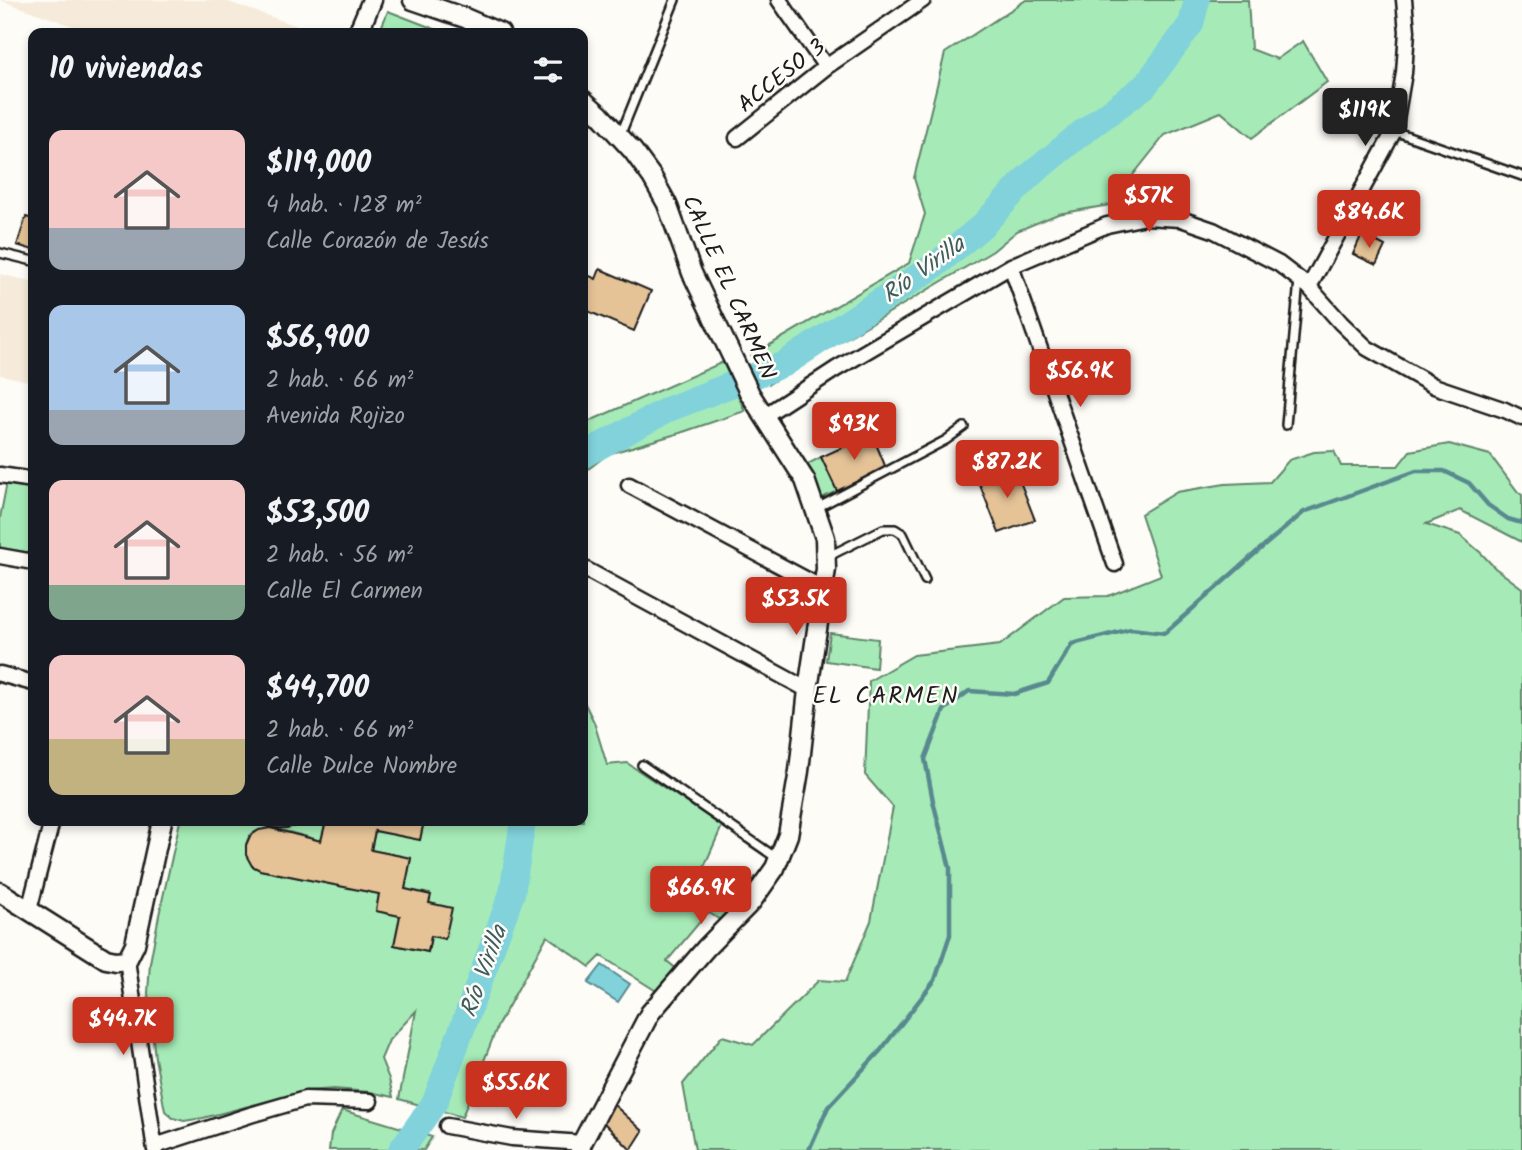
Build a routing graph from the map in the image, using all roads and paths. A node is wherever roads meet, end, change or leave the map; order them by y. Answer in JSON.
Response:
{"nodes":[{"id":1,"x":372,"y":0,"type":"edge"},
{"id":2,"x":412,"y":0,"type":"edge"},
{"id":3,"x":675,"y":0,"type":"edge"},
{"id":4,"x":779,"y":0,"type":"edge"},
{"id":5,"x":923,"y":0,"type":"edge"},
{"id":6,"x":1404,"y":0,"type":"edge"},
{"id":7,"x":360,"y":28,"type":"edge"},
{"id":8,"x":488,"y":28,"type":"edge"},
{"id":9,"x":826,"y":67,"type":"junction"},
{"id":10,"x":588,"y":105,"type":"edge"},
{"id":11,"x":1394,"y":131,"type":"junction"},
{"id":12,"x":620,"y":137,"type":"junction"},
{"id":13,"x":737,"y":138,"type":"dead end"},
{"id":14,"x":1522,"y":176,"type":"edge"},
{"id":15,"x":0,"y":253,"type":"edge"},
{"id":16,"x":28,"y":260,"type":"edge"},
{"id":17,"x":1011,"y":265,"type":"junction"},
{"id":18,"x":1304,"y":283,"type":"junction"},
{"id":19,"x":764,"y":415,"type":"junction"},
{"id":20,"x":1522,"y":418,"type":"edge"},
{"id":21,"x":1286,"y":425,"type":"dead end"},
{"id":22,"x":964,"y":427,"type":"dead end"},
{"id":23,"x":0,"y":475,"type":"edge"},
{"id":24,"x":28,"y":479,"type":"edge"},
{"id":25,"x":629,"y":485,"type":"dead end"},
{"id":26,"x":816,"y":509,"type":"junction"},
{"id":27,"x":0,"y":556,"type":"edge"},
{"id":28,"x":826,"y":558,"type":"junction"},
{"id":29,"x":28,"y":561,"type":"edge"},
{"id":30,"x":1115,"y":564,"type":"dead end"},
{"id":31,"x":588,"y":571,"type":"edge"},
{"id":32,"x":925,"y":580,"type":"dead end"},
{"id":33,"x":824,"y":589,"type":"junction"},
{"id":34,"x":0,"y":674,"type":"edge"},
{"id":35,"x":28,"y":682,"type":"edge"},
{"id":36,"x":808,"y":690,"type":"junction"},
{"id":37,"x":642,"y":765,"type":"dead end"},
{"id":38,"x":51,"y":826,"type":"edge"},
{"id":39,"x":161,"y":826,"type":"edge"},
{"id":40,"x":778,"y":859,"type":"junction"},
{"id":41,"x":0,"y":892,"type":"edge"},
{"id":42,"x":29,"y":910,"type":"junction"},
{"id":43,"x":127,"y":960,"type":"junction"},
{"id":44,"x":370,"y":1101,"type":"dead end"},
{"id":45,"x":447,"y":1126,"type":"dead end"},
{"id":46,"x":581,"y":1147,"type":"edge"},
{"id":47,"x":155,"y":1148,"type":"edge"}],
"edges":[{"from":1,"to":7,"type":"street"},
{"from":2,"to":8,"type":"street"},
{"from":3,"to":12,"type":"lane"},
{"from":4,"to":9,"type":"street"},
{"from":5,"to":9,"type":"street","name":"ACCESO 3"},
{"from":6,"to":11,"type":"street"},
{"from":9,"to":13,"type":"street","name":"ACCESO 3"},
{"from":10,"to":12,"type":"street","name":"CALLE EL CARMEN"},
{"from":11,"to":14,"type":"lane"},
{"from":11,"to":18,"type":"street"},
{"from":12,"to":19,"type":"street","name":"CALLE EL CARMEN"},
{"from":15,"to":16,"type":"lane"},
{"from":17,"to":18,"type":"street"},
{"from":17,"to":19,"type":"street"},
{"from":17,"to":30,"type":"street"},
{"from":18,"to":20,"type":"street"},
{"from":18,"to":21,"type":"lane"},
{"from":19,"to":26,"type":"street","name":"CALLE EL CARMEN"},
{"from":22,"to":26,"type":"lane"},
{"from":23,"to":24,"type":"street"},
{"from":25,"to":33,"type":"street"},
{"from":26,"to":28,"type":"street","name":"CALLE EL CARMEN"},
{"from":27,"to":29,"type":"street"},
{"from":28,"to":32,"type":"lane"},
{"from":28,"to":33,"type":"street","name":"CALLE EL CARMEN"},
{"from":31,"to":36,"type":"street"},
{"from":33,"to":36,"type":"street","name":"CALLE EL CARMEN"},
{"from":34,"to":35,"type":"street"},
{"from":36,"to":40,"type":"street","name":"CALLE EL CARMEN"},
{"from":37,"to":40,"type":"lane"},
{"from":38,"to":42,"type":"street"},
{"from":39,"to":43,"type":"street"},
{"from":40,"to":46,"type":"street","name":"CALLE EL CARMEN"},
{"from":41,"to":42,"type":"street"},
{"from":42,"to":43,"type":"street"},
{"from":43,"to":47,"type":"street"},
{"from":44,"to":47,"type":"street"},
{"from":45,"to":46,"type":"street"}]}
